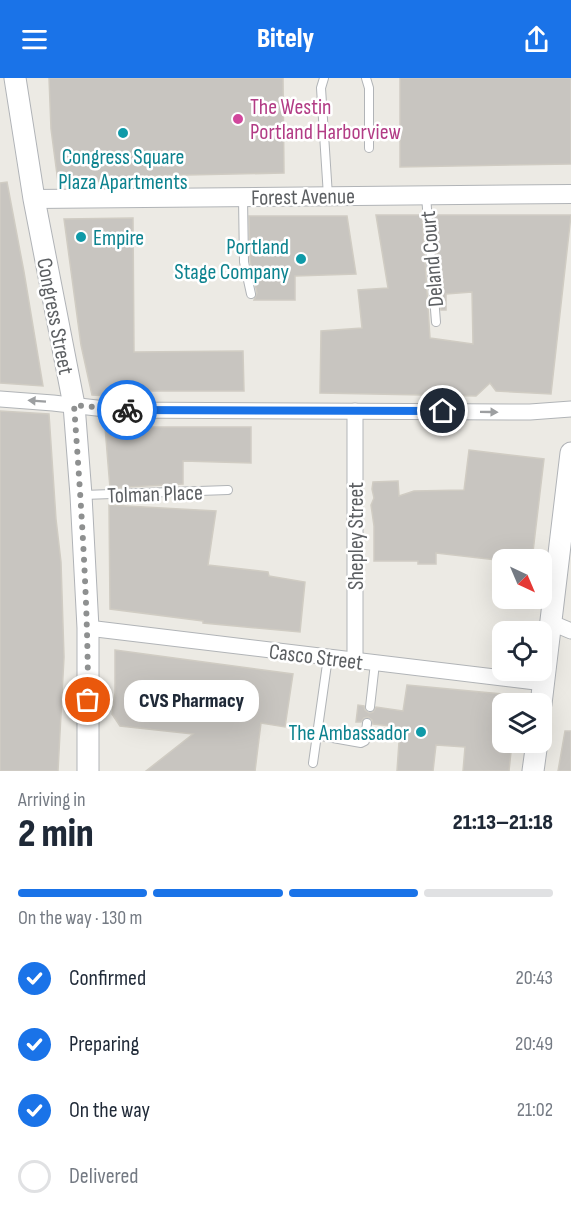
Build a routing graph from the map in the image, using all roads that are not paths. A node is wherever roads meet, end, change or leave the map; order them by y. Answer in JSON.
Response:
{"nodes":[{"id":1,"x":15,"y":78,"type":"edge"},
{"id":2,"x":324,"y":78,"type":"edge"},
{"id":3,"x":366,"y":78,"type":"edge"},
{"id":4,"x":369,"y":148,"type":"dead end"},
{"id":5,"x":571,"y":194,"type":"edge"},
{"id":6,"x":425,"y":195,"type":"junction"},
{"id":7,"x":328,"y":196,"type":"junction"},
{"id":8,"x":243,"y":197,"type":"junction"},
{"id":9,"x":34,"y":199,"type":"junction"},
{"id":10,"x":251,"y":294,"type":"dead end"},
{"id":11,"x":436,"y":322,"type":"dead end"},
{"id":12,"x":0,"y":399,"type":"edge"},
{"id":13,"x":74,"y":405,"type":"junction"},
{"id":14,"x":571,"y":410,"type":"edge"},
{"id":15,"x":355,"y":411,"type":"junction"},
{"id":16,"x":571,"y":460,"type":"edge"},
{"id":17,"x":228,"y":490,"type":"dead end"},
{"id":18,"x":81,"y":495,"type":"junction"},
{"id":19,"x":561,"y":627,"type":"edge"},
{"id":20,"x":88,"y":628,"type":"junction"},
{"id":21,"x":328,"y":657,"type":"junction"},
{"id":22,"x":355,"y":660,"type":"junction"},
{"id":23,"x":375,"y":663,"type":"junction"},
{"id":24,"x":542,"y":693,"type":"edge"},
{"id":25,"x":370,"y":707,"type":"dead end"},
{"id":26,"x":367,"y":723,"type":"dead end"},
{"id":27,"x":316,"y":735,"type":"junction"},
{"id":28,"x":535,"y":753,"type":"edge"},
{"id":29,"x":313,"y":763,"type":"dead end"},
{"id":30,"x":88,"y":771,"type":"edge"},
{"id":31,"x":533,"y":771,"type":"edge"}],
"edges":[{"from":1,"to":9,"type":"main road","name":"Congress Street"},
{"from":2,"to":7,"type":"lane"},
{"from":3,"to":4,"type":"lane"},
{"from":5,"to":6,"type":"street","name":"Forest Avenue"},
{"from":6,"to":7,"type":"street","name":"Forest Avenue"},
{"from":6,"to":11,"type":"lane","name":"Deland Court"},
{"from":7,"to":8,"type":"street","name":"Forest Avenue"},
{"from":8,"to":9,"type":"street","name":"Forest Avenue"},
{"from":8,"to":10,"type":"lane"},
{"from":9,"to":13,"type":"main road","name":"Congress Street"},
{"from":13,"to":12,"type":"street","one_way":true},
{"from":13,"to":15,"type":"street"},
{"from":13,"to":18,"type":"main road","name":"Congress Street"},
{"from":15,"to":14,"type":"street","one_way":true},
{"from":15,"to":22,"type":"street","name":"Shepley Street"},
{"from":16,"to":19,"type":"main road"},
{"from":17,"to":18,"type":"lane","name":"Tolman Place"},
{"from":18,"to":20,"type":"main road","name":"Congress Street"},
{"from":19,"to":24,"type":"main road"},
{"from":20,"to":21,"type":"street","name":"Casco Street"},
{"from":20,"to":30,"type":"main road","name":"Congress Street"},
{"from":21,"to":22,"type":"street","name":"Casco Street"},
{"from":21,"to":27,"type":"lane"},
{"from":22,"to":23,"type":"street","name":"Casco Street"},
{"from":23,"to":24,"type":"street","name":"Casco Street"},
{"from":23,"to":25,"type":"lane"},
{"from":26,"to":27,"type":"lane"},
{"from":27,"to":29,"type":"lane"},
{"from":28,"to":31,"type":"main road"}]}
